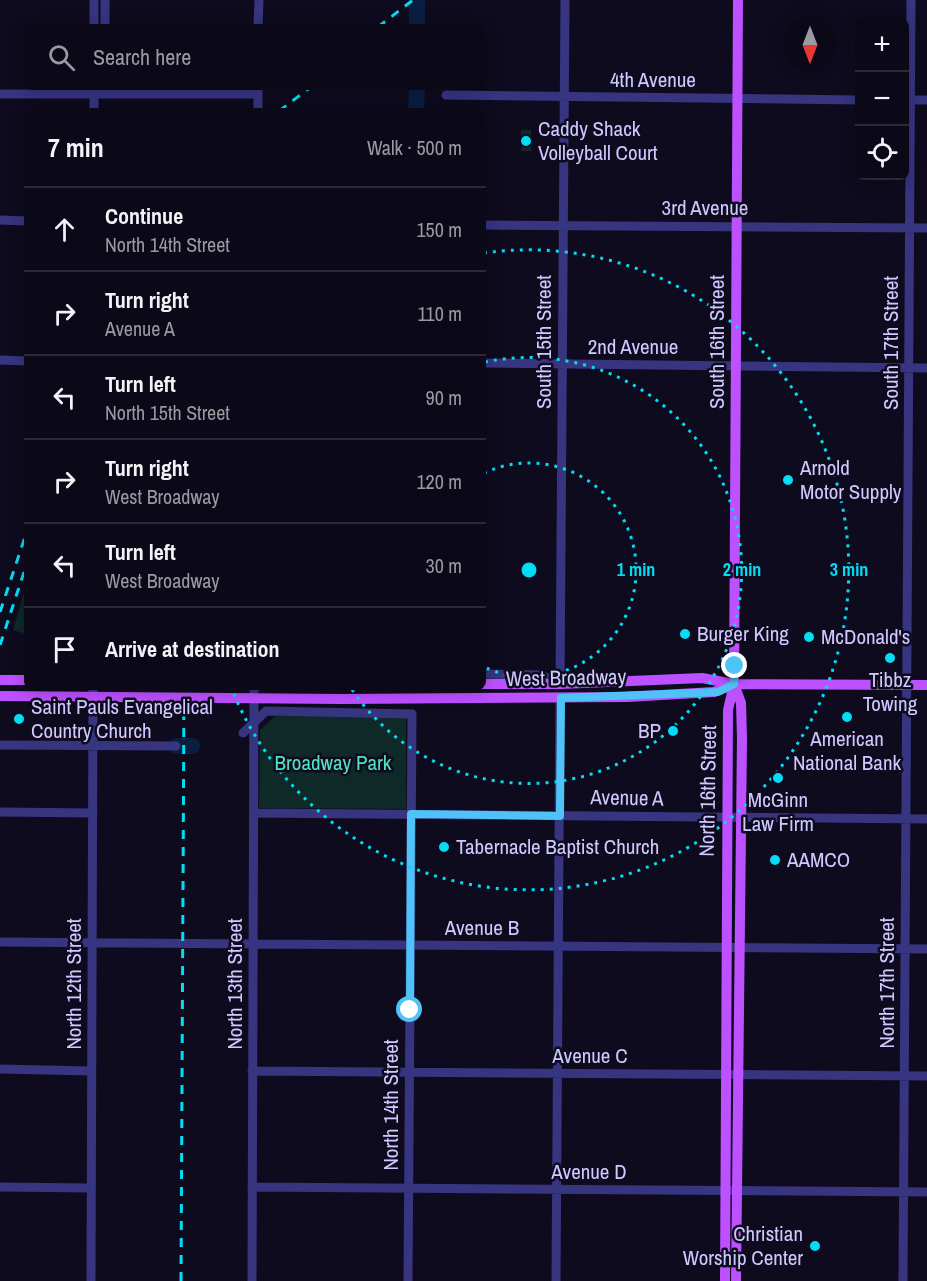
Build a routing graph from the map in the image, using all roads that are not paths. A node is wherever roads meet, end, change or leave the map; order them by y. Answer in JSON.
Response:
{"nodes":[{"id":1,"x":94,"y":0,"type":"edge"},
{"id":2,"x":105,"y":0,"type":"edge"},
{"id":3,"x":259,"y":0,"type":"edge"},
{"id":4,"x":565,"y":0,"type":"edge"},
{"id":5,"x":738,"y":0,"type":"edge"},
{"id":6,"x":911,"y":0,"type":"edge"},
{"id":7,"x":94,"y":24,"type":"edge"},
{"id":8,"x":105,"y":24,"type":"edge"},
{"id":9,"x":258,"y":24,"type":"edge"},
{"id":10,"x":909,"y":72,"type":"edge"},
{"id":11,"x":94,"y":91,"type":"edge"},
{"id":12,"x":105,"y":91,"type":"edge"},
{"id":13,"x":258,"y":91,"type":"edge"},
{"id":14,"x":0,"y":94,"type":"edge"},
{"id":15,"x":446,"y":95,"type":"dead end"},
{"id":16,"x":564,"y":98,"type":"junction"},
{"id":17,"x":738,"y":99,"type":"junction"},
{"id":18,"x":855,"y":100,"type":"edge"},
{"id":19,"x":909,"y":100,"type":"edge"},
{"id":20,"x":927,"y":100,"type":"edge"},
{"id":21,"x":94,"y":108,"type":"edge"},
{"id":22,"x":258,"y":108,"type":"edge"},
{"id":23,"x":908,"y":126,"type":"edge"},
{"id":24,"x":0,"y":220,"type":"edge"},
{"id":25,"x":24,"y":221,"type":"edge"},
{"id":26,"x":486,"y":225,"type":"edge"},
{"id":27,"x":563,"y":226,"type":"junction"},
{"id":28,"x":736,"y":226,"type":"junction"},
{"id":29,"x":910,"y":228,"type":"junction"},
{"id":30,"x":927,"y":228,"type":"edge"},
{"id":31,"x":0,"y":360,"type":"edge"},
{"id":32,"x":24,"y":360,"type":"edge"},
{"id":33,"x":486,"y":363,"type":"edge"},
{"id":34,"x":562,"y":364,"type":"junction"},
{"id":35,"x":735,"y":366,"type":"junction"},
{"id":36,"x":909,"y":367,"type":"junction"},
{"id":37,"x":927,"y":368,"type":"edge"},
{"id":38,"x":486,"y":674,"type":"edge"},
{"id":39,"x":0,"y":680,"type":"edge"},
{"id":40,"x":24,"y":680,"type":"edge"},
{"id":41,"x":486,"y":684,"type":"edge"},
{"id":42,"x":560,"y":684,"type":"junction"},
{"id":43,"x":734,"y":684,"type":"junction"},
{"id":44,"x":908,"y":685,"type":"junction"},
{"id":45,"x":927,"y":685,"type":"edge"},
{"id":46,"x":93,"y":690,"type":"edge"},
{"id":47,"x":254,"y":690,"type":"edge"},
{"id":48,"x":0,"y":696,"type":"edge"},
{"id":49,"x":561,"y":698,"type":"junction"},
{"id":50,"x":254,"y":724,"type":"junction"},
{"id":51,"x":243,"y":733,"type":"dead end"},
{"id":52,"x":0,"y":745,"type":"edge"},
{"id":53,"x":93,"y":746,"type":"junction"},
{"id":54,"x":176,"y":746,"type":"dead end"},
{"id":55,"x":0,"y":812,"type":"edge"},
{"id":56,"x":93,"y":813,"type":"junction"},
{"id":57,"x":254,"y":813,"type":"junction"},
{"id":58,"x":411,"y":814,"type":"junction"},
{"id":59,"x":560,"y":816,"type":"junction"},
{"id":60,"x":728,"y":817,"type":"junction"},
{"id":61,"x":740,"y":818,"type":"junction"},
{"id":62,"x":908,"y":819,"type":"junction"},
{"id":63,"x":927,"y":819,"type":"edge"},
{"id":64,"x":0,"y":942,"type":"edge"},
{"id":65,"x":92,"y":943,"type":"junction"},
{"id":66,"x":253,"y":944,"type":"junction"},
{"id":67,"x":410,"y":945,"type":"junction"},
{"id":68,"x":559,"y":946,"type":"junction"},
{"id":69,"x":725,"y":948,"type":"junction"},
{"id":70,"x":741,"y":948,"type":"junction"},
{"id":71,"x":905,"y":949,"type":"junction"},
{"id":72,"x":927,"y":950,"type":"edge"},
{"id":73,"x":0,"y":1069,"type":"edge"},
{"id":74,"x":91,"y":1071,"type":"junction"},
{"id":75,"x":252,"y":1071,"type":"junction"},
{"id":76,"x":410,"y":1072,"type":"junction"},
{"id":77,"x":558,"y":1073,"type":"junction"},
{"id":78,"x":726,"y":1075,"type":"junction"},
{"id":79,"x":738,"y":1075,"type":"junction"},
{"id":80,"x":904,"y":1076,"type":"junction"},
{"id":81,"x":927,"y":1076,"type":"edge"},
{"id":82,"x":0,"y":1187,"type":"edge"},
{"id":83,"x":252,"y":1187,"type":"junction"},
{"id":84,"x":91,"y":1188,"type":"junction"},
{"id":85,"x":409,"y":1188,"type":"junction"},
{"id":86,"x":557,"y":1189,"type":"junction"},
{"id":87,"x":731,"y":1191,"type":"junction"},
{"id":88,"x":904,"y":1192,"type":"junction"},
{"id":89,"x":927,"y":1192,"type":"edge"},
{"id":90,"x":91,"y":1281,"type":"edge"},
{"id":91,"x":252,"y":1281,"type":"edge"},
{"id":92,"x":408,"y":1281,"type":"edge"},
{"id":93,"x":556,"y":1281,"type":"edge"},
{"id":94,"x":725,"y":1281,"type":"edge"},
{"id":95,"x":736,"y":1281,"type":"edge"},
{"id":96,"x":903,"y":1281,"type":"edge"}],
"edges":[{"from":1,"to":7,"type":"street"},
{"from":2,"to":8,"type":"street"},
{"from":3,"to":9,"type":"street"},
{"from":4,"to":16,"type":"street","name":"South 15th Street"},
{"from":5,"to":17,"type":"main road","name":"South 16th Street"},
{"from":6,"to":10,"type":"street","name":"South 17th Street"},
{"from":11,"to":12,"type":"street"},
{"from":11,"to":14,"type":"street"},
{"from":11,"to":21,"type":"street"},
{"from":12,"to":13,"type":"street"},
{"from":13,"to":22,"type":"street"},
{"from":15,"to":16,"type":"street","name":"4th Avenue"},
{"from":16,"to":17,"type":"street","name":"4th Avenue"},
{"from":16,"to":27,"type":"street","name":"South 15th Street"},
{"from":17,"to":18,"type":"street","name":"4th Avenue"},
{"from":17,"to":28,"type":"main road","name":"South 16th Street"},
{"from":19,"to":20,"type":"street"},
{"from":23,"to":29,"type":"street","name":"South 17th Street"},
{"from":24,"to":25,"type":"street"},
{"from":26,"to":27,"type":"street","name":"3rd Avenue"},
{"from":27,"to":28,"type":"street","name":"3rd Avenue"},
{"from":27,"to":34,"type":"street","name":"South 15th Street"},
{"from":28,"to":29,"type":"street","name":"3rd Avenue"},
{"from":28,"to":35,"type":"main road","name":"South 16th Street"},
{"from":29,"to":30,"type":"street","name":"3rd Avenue"},
{"from":29,"to":36,"type":"street","name":"South 17th Street"},
{"from":31,"to":32,"type":"street"},
{"from":33,"to":34,"type":"street","name":"2nd Avenue"},
{"from":34,"to":35,"type":"street","name":"2nd Avenue"},
{"from":34,"to":42,"type":"street","name":"South 15th Street"},
{"from":35,"to":36,"type":"street","name":"2nd Avenue"},
{"from":35,"to":43,"type":"main road","name":"South 16th Street"},
{"from":36,"to":37,"type":"street","name":"2nd Avenue"},
{"from":36,"to":44,"type":"street","name":"South 17th Street"},
{"from":38,"to":42,"type":"street"},
{"from":39,"to":40,"type":"main road"},
{"from":41,"to":42,"type":"main road","name":"West Broadway"},
{"from":42,"to":43,"type":"main road","name":"West Broadway"},
{"from":43,"to":44,"type":"main road","name":"West Broadway"},
{"from":43,"to":49,"type":"main road","name":"West Broadway"},
{"from":43,"to":60,"type":"main road","name":"North 16th Street"},
{"from":43,"to":61,"type":"main road","name":"North 16th Street"},
{"from":44,"to":45,"type":"main road","name":"West Broadway"},
{"from":44,"to":62,"type":"street","name":"North 17th Street"},
{"from":46,"to":53,"type":"street","name":"North 12th Street"},
{"from":47,"to":50,"type":"street","name":"North 13th Street"},
{"from":48,"to":49,"type":"main road","name":"West Broadway","bridge":true},
{"from":49,"to":59,"type":"street"},
{"from":50,"to":51,"type":"street"},
{"from":50,"to":57,"type":"street","name":"North 13th Street"},
{"from":50,"to":58,"type":"street","name":"North 14th Street"},
{"from":52,"to":53,"type":"street"},
{"from":53,"to":54,"type":"street"},
{"from":53,"to":56,"type":"street","name":"North 12th Street"},
{"from":55,"to":56,"type":"street"},
{"from":56,"to":65,"type":"street","name":"North 12th Street"},
{"from":57,"to":58,"type":"street","name":"Avenue A"},
{"from":57,"to":66,"type":"street","name":"North 13th Street"},
{"from":58,"to":59,"type":"street","name":"Avenue A"},
{"from":58,"to":67,"type":"street","name":"North 14th Street"},
{"from":59,"to":60,"type":"street","name":"Avenue A"},
{"from":59,"to":68,"type":"street"},
{"from":60,"to":61,"type":"street","name":"Avenue A"},
{"from":60,"to":69,"type":"main road","name":"North 16th Street"},
{"from":61,"to":62,"type":"street","name":"Avenue A"},
{"from":61,"to":70,"type":"main road","name":"North 16th Street"},
{"from":62,"to":63,"type":"street","name":"Avenue A"},
{"from":62,"to":71,"type":"street","name":"North 17th Street"},
{"from":64,"to":65,"type":"street","name":"Avenue B"},
{"from":65,"to":66,"type":"street","name":"Avenue B"},
{"from":65,"to":74,"type":"street","name":"North 12th Street"},
{"from":66,"to":67,"type":"street","name":"Avenue B"},
{"from":66,"to":75,"type":"street","name":"North 13th Street"},
{"from":67,"to":68,"type":"street","name":"Avenue B"},
{"from":67,"to":76,"type":"street","name":"North 14th Street"},
{"from":68,"to":69,"type":"street","name":"Avenue B"},
{"from":68,"to":77,"type":"street"},
{"from":69,"to":70,"type":"street","name":"Avenue B"},
{"from":69,"to":78,"type":"main road","name":"North 16th Street"},
{"from":70,"to":71,"type":"street","name":"Avenue B"},
{"from":70,"to":79,"type":"main road","name":"North 16th Street"},
{"from":71,"to":72,"type":"street","name":"Avenue B"},
{"from":71,"to":80,"type":"street","name":"North 17th Street"},
{"from":73,"to":74,"type":"street"},
{"from":74,"to":84,"type":"street","name":"North 12th Street"},
{"from":75,"to":76,"type":"street","name":"Avenue C"},
{"from":75,"to":83,"type":"street","name":"North 13th Street"},
{"from":76,"to":77,"type":"street","name":"Avenue C"},
{"from":76,"to":85,"type":"street","name":"North 14th Street"},
{"from":77,"to":78,"type":"street","name":"Avenue C"},
{"from":77,"to":86,"type":"street"},
{"from":78,"to":79,"type":"street","name":"Avenue C"},
{"from":78,"to":87,"type":"main road","name":"North 16th Street"},
{"from":79,"to":80,"type":"street","name":"Avenue C"},
{"from":79,"to":87,"type":"main road","name":"North 16th Street"},
{"from":80,"to":81,"type":"street","name":"Avenue C"},
{"from":80,"to":88,"type":"street","name":"North 17th Street"},
{"from":82,"to":84,"type":"street"},
{"from":83,"to":85,"type":"street","name":"Avenue D"},
{"from":83,"to":91,"type":"street","name":"North 13th Street"},
{"from":84,"to":90,"type":"street","name":"North 12th Street"},
{"from":85,"to":86,"type":"street","name":"Avenue D"},
{"from":85,"to":92,"type":"street","name":"North 14th Street"},
{"from":86,"to":87,"type":"street","name":"Avenue D"},
{"from":86,"to":93,"type":"street"},
{"from":87,"to":88,"type":"street","name":"Avenue D"},
{"from":87,"to":94,"type":"main road","name":"North 16th Street"},
{"from":87,"to":95,"type":"main road","name":"North 16th Street"},
{"from":88,"to":89,"type":"street","name":"Avenue D"},
{"from":88,"to":96,"type":"street","name":"North 17th Street"}]}
